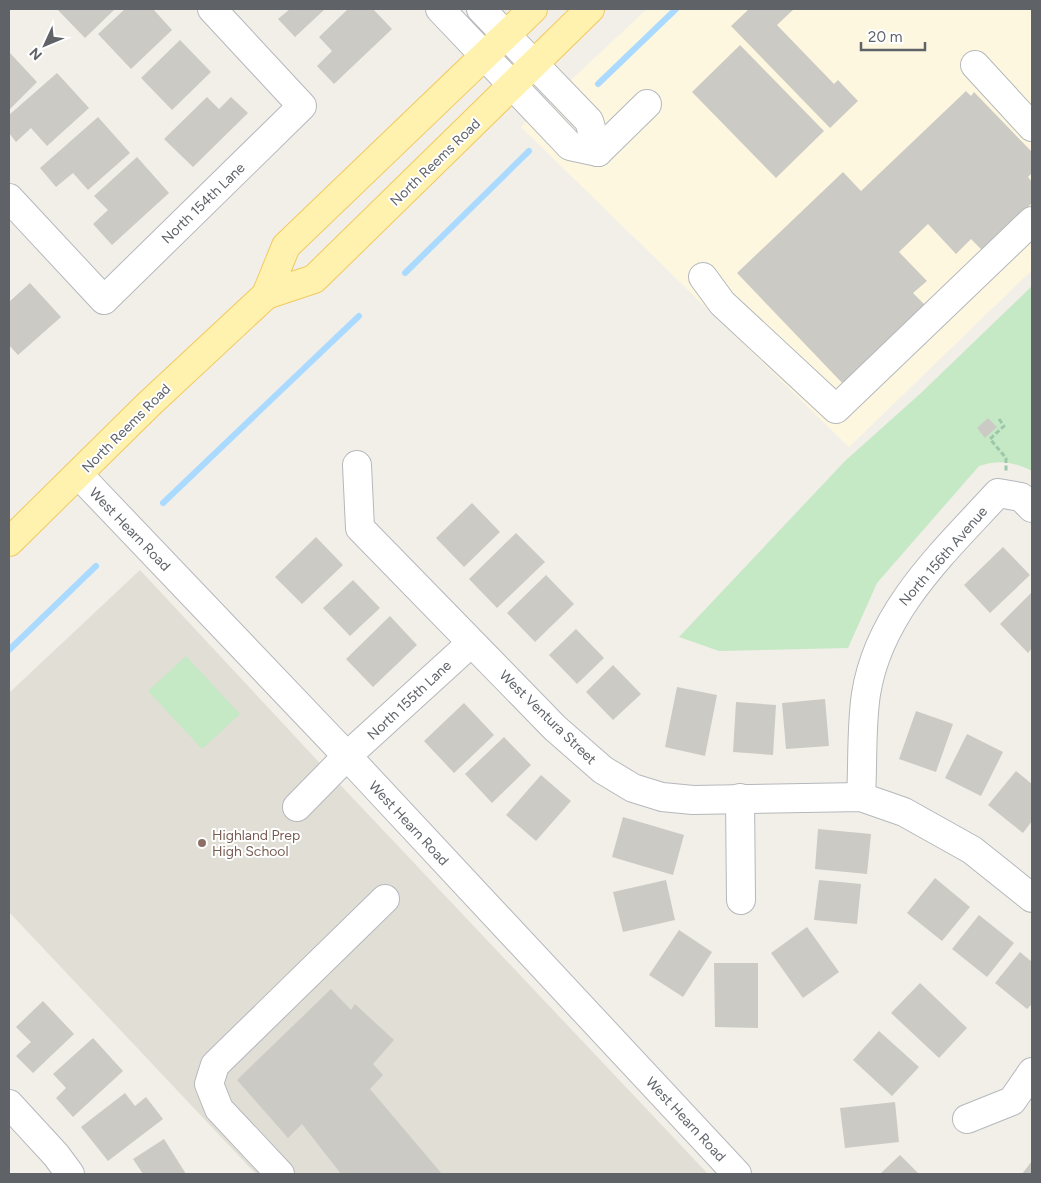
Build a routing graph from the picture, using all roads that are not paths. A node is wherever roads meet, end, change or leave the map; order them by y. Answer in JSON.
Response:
{"nodes":[{"id":1,"x":212,"y":9,"type":"edge"},
{"id":2,"x":440,"y":9,"type":"edge"},
{"id":3,"x":481,"y":9,"type":"edge"},
{"id":4,"x":533,"y":9,"type":"edge"},
{"id":5,"x":590,"y":9,"type":"edge"},
{"id":6,"x":506,"y":35,"type":"junction"},
{"id":7,"x":484,"y":56,"type":"junction"},
{"id":8,"x":534,"y":65,"type":"junction"},
{"id":9,"x":975,"y":65,"type":"dead end"},
{"id":10,"x":513,"y":86,"type":"junction"},
{"id":11,"x":647,"y":104,"type":"dead end"},
{"id":12,"x":1032,"y":127,"type":"edge"},
{"id":13,"x":598,"y":152,"type":"junction"},
{"id":14,"x":9,"y":198,"type":"edge"},
{"id":15,"x":1032,"y":221,"type":"edge"},
{"id":16,"x":703,"y":277,"type":"dead end"},
{"id":17,"x":266,"y":295,"type":"junction"},
{"id":18,"x":357,"y":465,"type":"dead end"},
{"id":19,"x":78,"y":475,"type":"junction"},
{"id":20,"x":1032,"y":508,"type":"edge"},
{"id":21,"x":9,"y":542,"type":"edge"},
{"id":22,"x":471,"y":642,"type":"junction"},
{"id":23,"x":347,"y":756,"type":"junction"},
{"id":24,"x":861,"y":797,"type":"junction"},
{"id":25,"x":740,"y":798,"type":"junction"},
{"id":26,"x":297,"y":807,"type":"dead end"},
{"id":27,"x":1032,"y":898,"type":"edge"},
{"id":28,"x":386,"y":899,"type":"dead end"},
{"id":29,"x":742,"y":900,"type":"dead end"},
{"id":30,"x":1032,"y":1072,"type":"edge"},
{"id":31,"x":9,"y":1104,"type":"edge"},
{"id":32,"x":966,"y":1119,"type":"dead end"},
{"id":33,"x":731,"y":1172,"type":"edge"},
{"id":34,"x":70,"y":1174,"type":"edge"},
{"id":35,"x":280,"y":1174,"type":"edge"}],
"edges":[{"from":1,"to":14,"type":"street","name":"North 154th Lane"},
{"from":2,"to":7,"type":"street"},
{"from":3,"to":6,"type":"street"},
{"from":4,"to":6,"type":"main road","name":"North Reems Road"},
{"from":5,"to":8,"type":"main road","name":"North Reems Road"},
{"from":6,"to":7,"type":"main road","name":"North Reems Road"},
{"from":6,"to":8,"type":"street"},
{"from":7,"to":10,"type":"street"},
{"from":7,"to":17,"type":"main road","name":"North Reems Road"},
{"from":8,"to":10,"type":"main road","name":"North Reems Road"},
{"from":8,"to":13,"type":"street"},
{"from":9,"to":12,"type":"street"},
{"from":10,"to":13,"type":"street"},
{"from":10,"to":17,"type":"main road","name":"North Reems Road"},
{"from":11,"to":13,"type":"street"},
{"from":15,"to":16,"type":"street"},
{"from":17,"to":19,"type":"main road","name":"North Reems Road"},
{"from":18,"to":22,"type":"street","name":"West Ventura Street"},
{"from":19,"to":21,"type":"main road","name":"North Reems Road"},
{"from":19,"to":23,"type":"street","name":"West Hearn Road"},
{"from":20,"to":24,"type":"street","name":"North 156th Avenue"},
{"from":22,"to":23,"type":"street","name":"North 155th Lane"},
{"from":22,"to":25,"type":"street","name":"West Ventura Street"},
{"from":23,"to":26,"type":"street","name":"North 155th Lane"},
{"from":23,"to":33,"type":"street","name":"West Hearn Road"},
{"from":24,"to":25,"type":"street","name":"West Ventura Street"},
{"from":24,"to":27,"type":"street","name":"West Ventura Street"},
{"from":25,"to":29,"type":"street"},
{"from":28,"to":35,"type":"street"},
{"from":30,"to":32,"type":"street"},
{"from":31,"to":34,"type":"street"}]}
